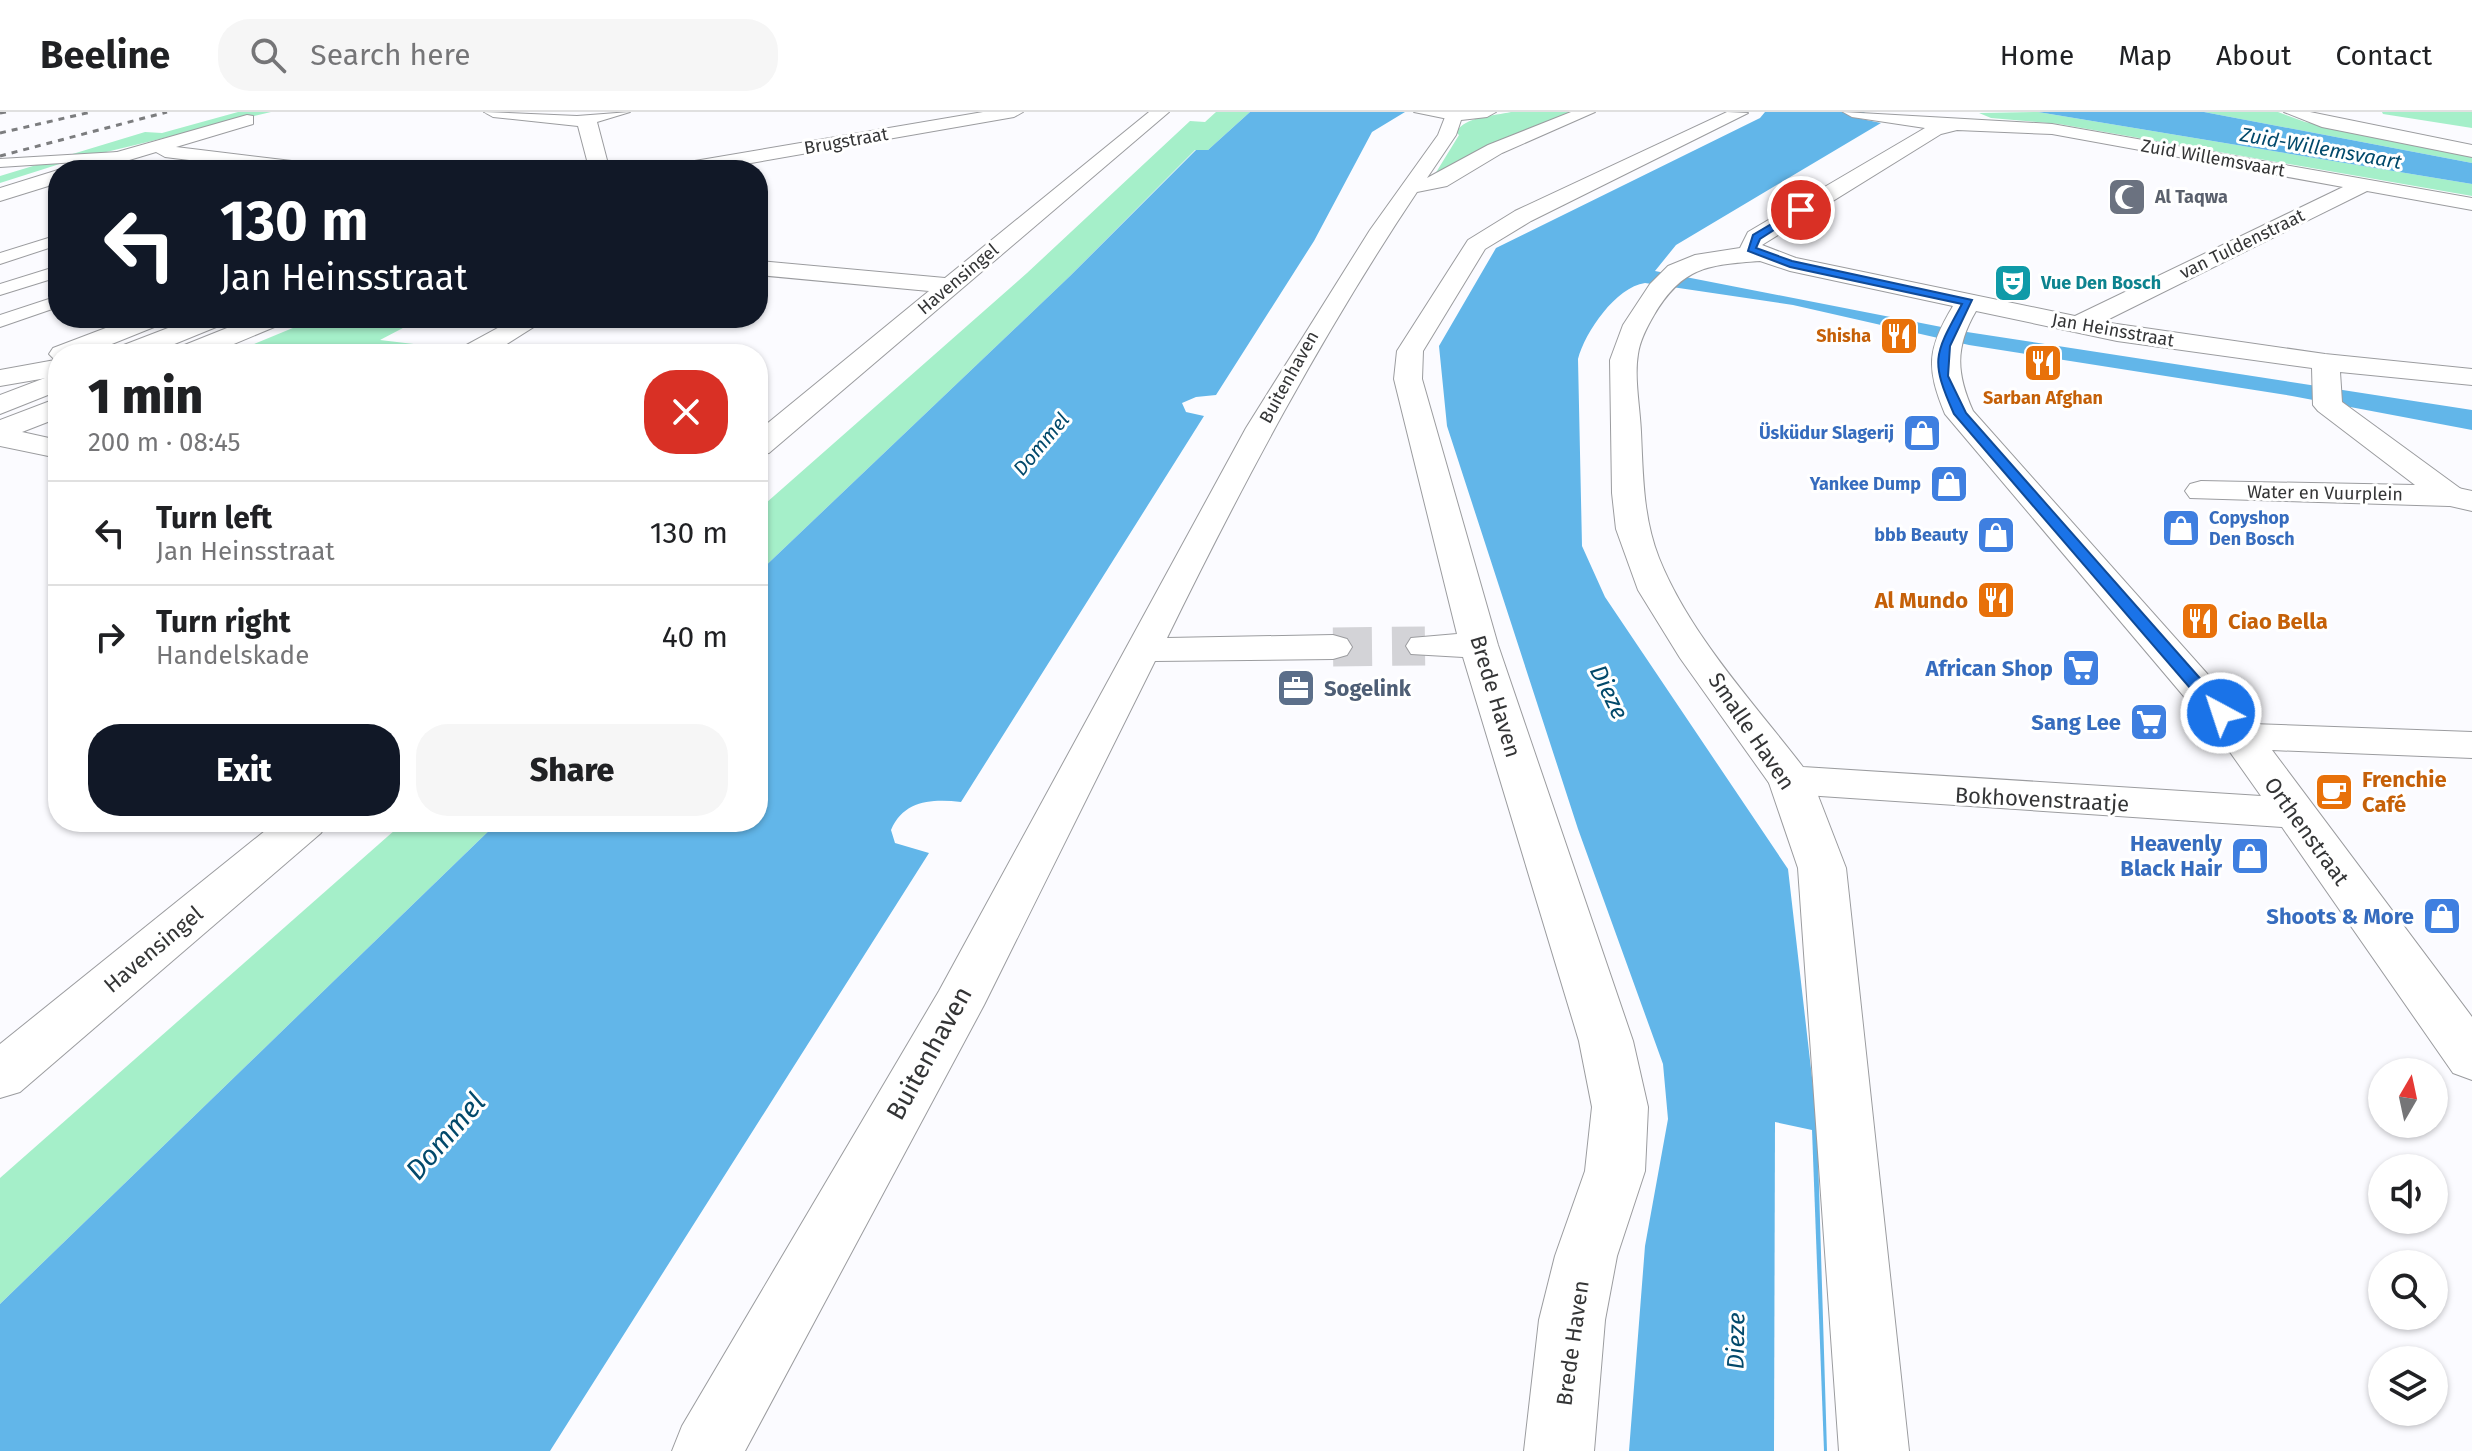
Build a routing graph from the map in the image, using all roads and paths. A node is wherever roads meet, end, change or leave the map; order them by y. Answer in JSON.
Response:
{"nodes":[{"id":1,"x":493,"y":112,"type":"edge"},
{"id":2,"x":621,"y":112,"type":"edge"},
{"id":3,"x":1014,"y":112,"type":"edge"},
{"id":4,"x":1160,"y":112,"type":"edge"},
{"id":5,"x":1420,"y":112,"type":"edge"},
{"id":6,"x":1487,"y":112,"type":"edge"},
{"id":7,"x":1586,"y":112,"type":"edge"},
{"id":8,"x":2293,"y":112,"type":"edge"},
{"id":9,"x":1741,"y":113,"type":"edge"},
{"id":10,"x":1859,"y":113,"type":"edge"},
{"id":11,"x":1453,"y":116,"type":"junction"},
{"id":12,"x":247,"y":120,"type":"dead end"},
{"id":13,"x":589,"y":120,"type":"junction"},
{"id":14,"x":1954,"y":125,"type":"junction"},
{"id":15,"x":145,"y":148,"type":"junction"},
{"id":16,"x":2472,"y":151,"type":"edge"},
{"id":17,"x":118,"y":156,"type":"junction"},
{"id":18,"x":48,"y":160,"type":"edge"},
{"id":19,"x":51,"y":160,"type":"edge"},
{"id":20,"x":106,"y":160,"type":"edge"},
{"id":21,"x":239,"y":160,"type":"edge"},
{"id":22,"x":597,"y":160,"type":"edge"},
{"id":23,"x":735,"y":160,"type":"edge"},
{"id":24,"x":0,"y":163,"type":"edge"},
{"id":25,"x":48,"y":179,"type":"edge"},
{"id":26,"x":2364,"y":185,"type":"junction"},
{"id":27,"x":1408,"y":188,"type":"junction"},
{"id":28,"x":0,"y":195,"type":"edge"},
{"id":29,"x":2472,"y":204,"type":"edge"},
{"id":30,"x":48,"y":243,"type":"edge"},
{"id":31,"x":1759,"y":254,"type":"junction"},
{"id":32,"x":0,"y":259,"type":"edge"},
{"id":33,"x":768,"y":269,"type":"edge"},
{"id":34,"x":48,"y":274,"type":"edge"},
{"id":35,"x":949,"y":286,"type":"junction"},
{"id":36,"x":1,"y":290,"type":"edge"},
{"id":37,"x":48,"y":298,"type":"edge"},
{"id":38,"x":48,"y":304,"type":"edge"},
{"id":39,"x":0,"y":321,"type":"edge"},
{"id":40,"x":1956,"y":324,"type":"junction"},
{"id":41,"x":2077,"y":325,"type":"junction"},
{"id":42,"x":129,"y":328,"type":"edge"},
{"id":43,"x":192,"y":328,"type":"edge"},
{"id":44,"x":251,"y":328,"type":"edge"},
{"id":45,"x":517,"y":328,"type":"edge"},
{"id":46,"x":88,"y":344,"type":"edge"},
{"id":47,"x":151,"y":344,"type":"edge"},
{"id":48,"x":211,"y":344,"type":"edge"},
{"id":49,"x":489,"y":344,"type":"edge"},
{"id":50,"x":48,"y":360,"type":"edge"},
{"id":51,"x":2327,"y":367,"type":"junction"},
{"id":52,"x":48,"y":370,"type":"edge"},
{"id":53,"x":4,"y":377,"type":"edge"},
{"id":54,"x":2472,"y":377,"type":"edge"},
{"id":55,"x":48,"y":385,"type":"edge"},
{"id":56,"x":0,"y":405,"type":"edge"},
{"id":57,"x":48,"y":412,"type":"edge"},
{"id":58,"x":0,"y":434,"type":"edge"},
{"id":59,"x":768,"y":438,"type":"edge"},
{"id":60,"x":48,"y":446,"type":"edge"},
{"id":61,"x":2201,"y":491,"type":"dead end"},
{"id":62,"x":2460,"y":498,"type":"edge"},
{"id":63,"x":1479,"y":645,"type":"junction"},
{"id":64,"x":1425,"y":646,"type":"tunnel mouth"},
{"id":65,"x":1333,"y":647,"type":"tunnel mouth"},
{"id":66,"x":1141,"y":650,"type":"junction"},
{"id":67,"x":2240,"y":736,"type":"junction"},
{"id":68,"x":2470,"y":747,"type":"edge"},
{"id":69,"x":1790,"y":780,"type":"junction"},
{"id":70,"x":2294,"y":813,"type":"junction"},
{"id":71,"x":293,"y":832,"type":"edge"},
{"id":72,"x":2472,"y":1058,"type":"edge"},
{"id":73,"x":5,"y":1066,"type":"edge"},
{"id":74,"x":707,"y":1451,"type":"edge"},
{"id":75,"x":1559,"y":1451,"type":"edge"},
{"id":76,"x":1874,"y":1451,"type":"edge"}],
"edges":[{"from":1,"to":13,"type":"street"},
{"from":2,"to":13,"type":"street"},
{"from":3,"to":23,"type":"street","name":"Brugstraat"},
{"from":4,"to":35,"type":"street","name":"Havensingel"},
{"from":5,"to":11,"type":"lane"},
{"from":6,"to":11,"type":"street"},
{"from":7,"to":27,"type":"street"},
{"from":8,"to":16,"type":"street"},
{"from":9,"to":63,"type":"street","name":"Brede Haven"},
{"from":10,"to":14,"type":"street","name":"Zuid Willemsvaart"},
{"from":11,"to":27,"type":"street","name":"Buitenhaven"},
{"from":12,"to":15,"type":"street"},
{"from":13,"to":22,"type":"street"},
{"from":14,"to":26,"type":"street","name":"Zuid Willemsvaart"},
{"from":14,"to":31,"type":"street"},
{"from":15,"to":17,"type":"street"},
{"from":15,"to":21,"type":"street"},
{"from":17,"to":19,"type":"lane"},
{"from":17,"to":20,"type":"street"},
{"from":18,"to":24,"type":"lane"},
{"from":25,"to":28,"type":"street"},
{"from":26,"to":29,"type":"street","name":"Zuid Willemsvaart"},
{"from":26,"to":41,"type":"street","name":"van Tuldenstraat"},
{"from":27,"to":66,"type":"street","name":"Buitenhaven"},
{"from":30,"to":32,"type":"lane"},
{"from":31,"to":40,"type":"street","name":"Jan Heinsstraat"},
{"from":31,"to":69,"type":"street","name":"Smalle Haven"},
{"from":33,"to":35,"type":"street"},
{"from":34,"to":36,"type":"lane"},
{"from":35,"to":59,"type":"street","name":"Havensingel"},
{"from":36,"to":37,"type":"lane"},
{"from":38,"to":39,"type":"lane"},
{"from":40,"to":41,"type":"street","name":"Jan Heinsstraat"},
{"from":40,"to":67,"type":"street","name":"Orthenstraat"},
{"from":41,"to":51,"type":"street","name":"Jan Heinsstraat"},
{"from":42,"to":46,"type":"street"},
{"from":43,"to":47,"type":"street"},
{"from":44,"to":48,"type":"street"},
{"from":45,"to":49,"type":"street"},
{"from":50,"to":53,"type":"street"},
{"from":51,"to":54,"type":"street","name":"Jan Heinsstraat"},
{"from":51,"to":62,"type":"street","name":"Water en Vuurplein"},
{"from":52,"to":53,"type":"street"},
{"from":55,"to":56,"type":"street"},
{"from":57,"to":58,"type":"street"},
{"from":58,"to":60,"type":"street"},
{"from":61,"to":62,"type":"street","name":"Water en Vuurplein"},
{"from":63,"to":64,"type":"street"},
{"from":63,"to":75,"type":"street","name":"Brede Haven"},
{"from":65,"to":66,"type":"street"},
{"from":66,"to":74,"type":"street","name":"Buitenhaven"},
{"from":67,"to":68,"type":"street"},
{"from":67,"to":70,"type":"street","name":"Orthenstraat"},
{"from":69,"to":70,"type":"street","name":"Bokhovenstraatje"},
{"from":69,"to":76,"type":"street","name":"Smalle Haven"},
{"from":70,"to":72,"type":"street","name":"Orthenstraat"},
{"from":71,"to":73,"type":"street","name":"Havensingel"}]}
